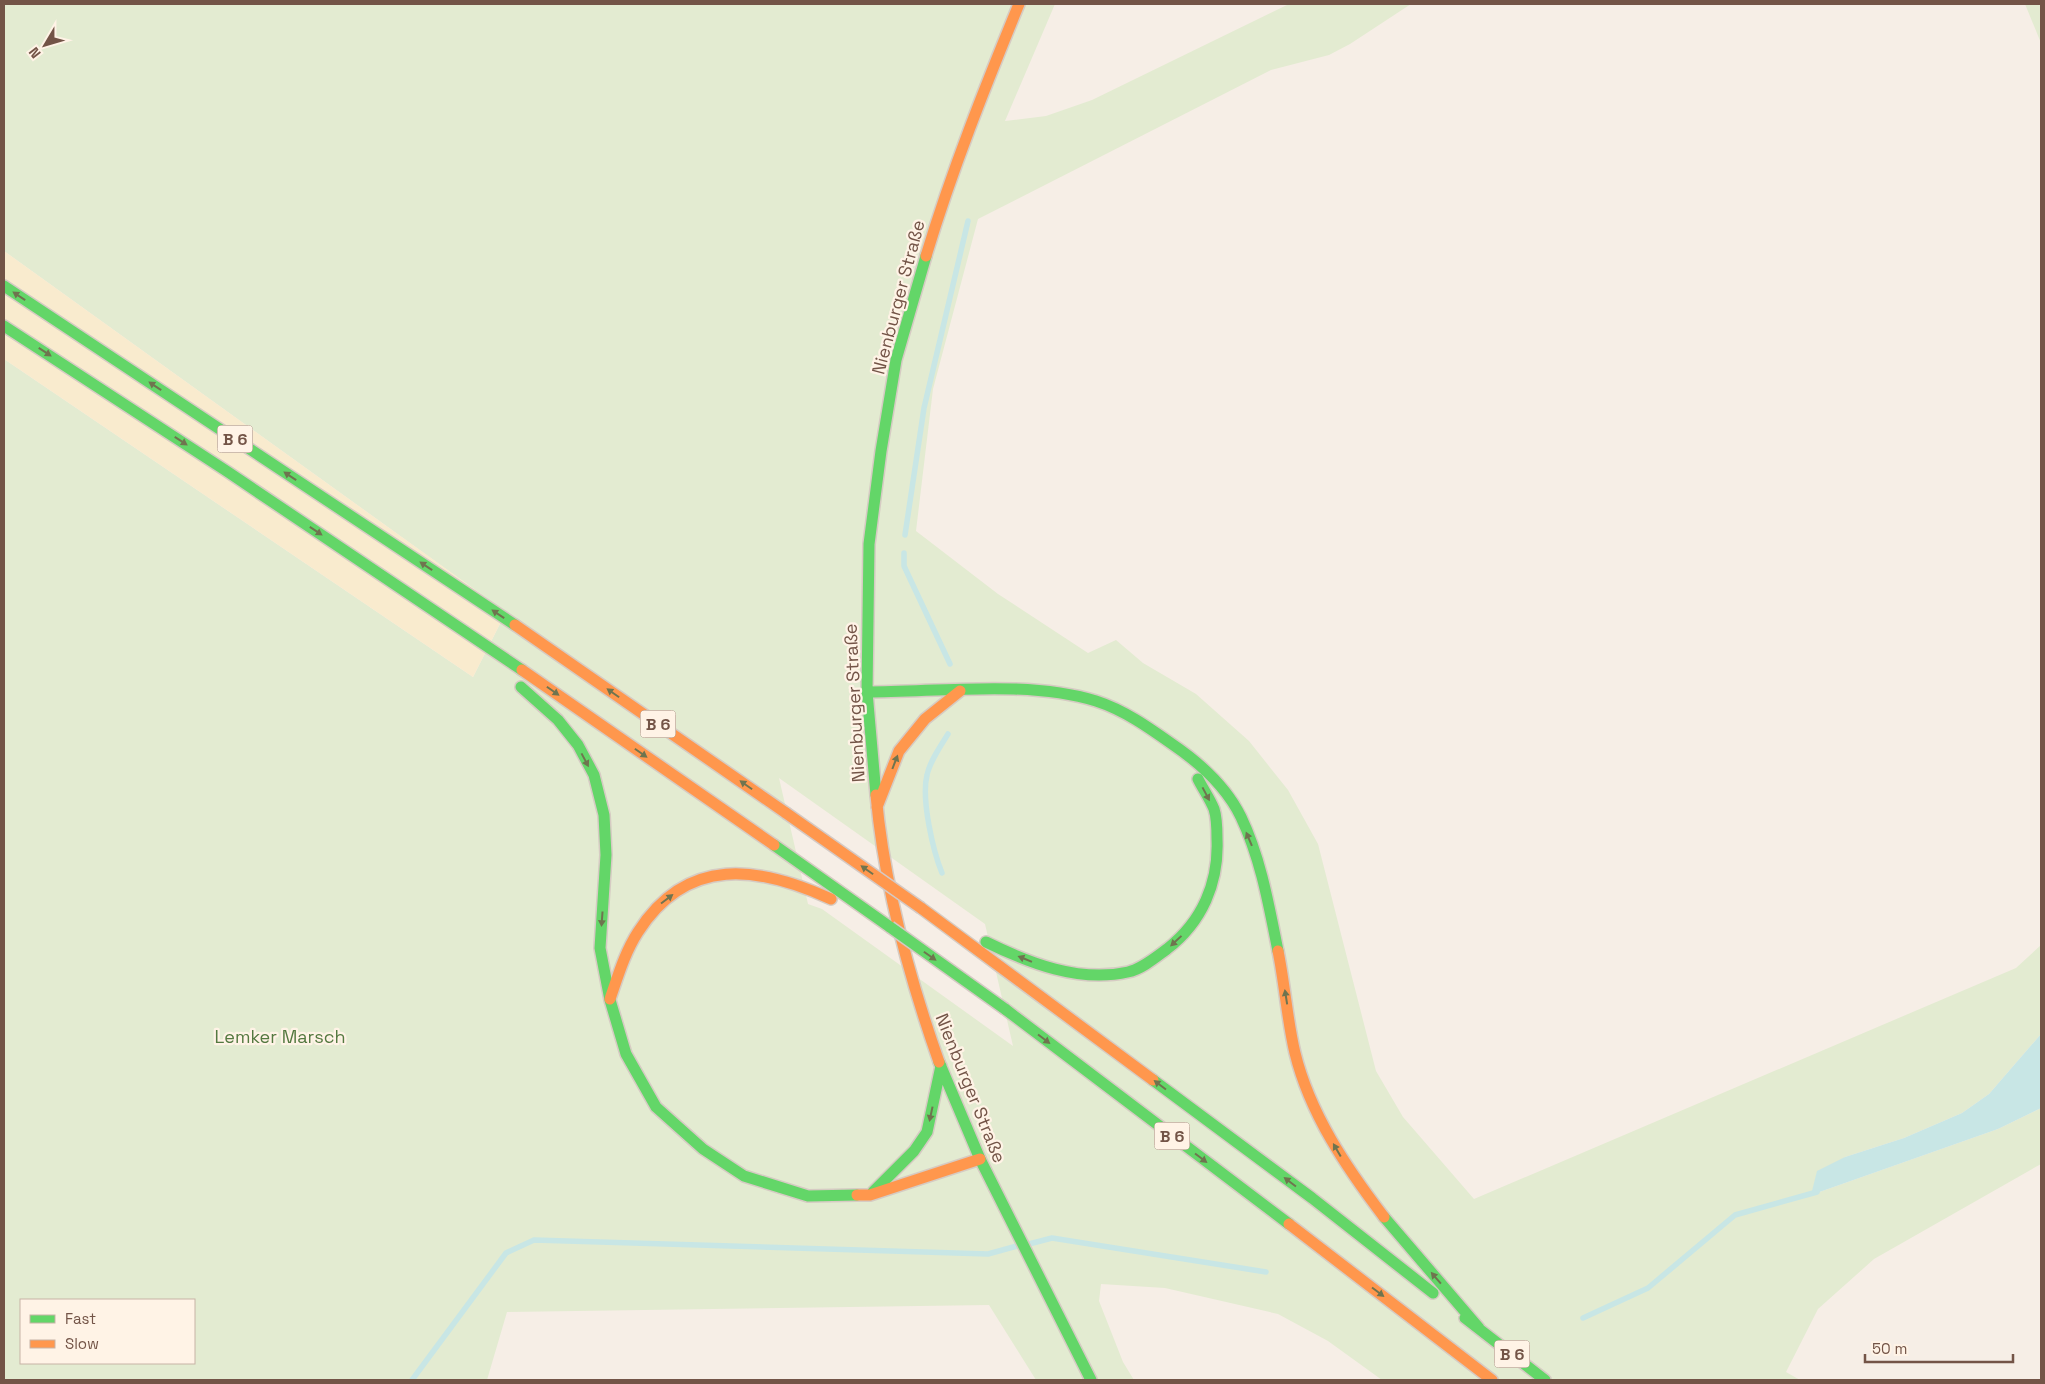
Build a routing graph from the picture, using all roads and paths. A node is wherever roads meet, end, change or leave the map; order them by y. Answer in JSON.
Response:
{"nodes":[{"id":1,"x":1019,"y":4,"type":"edge"},
{"id":2,"x":4,"y":286,"type":"edge"},
{"id":3,"x":4,"y":326,"type":"edge"},
{"id":4,"x":454,"y":624,"type":"junction"},
{"id":5,"x":960,"y":691,"type":"junction"},
{"id":6,"x":867,"y":692,"type":"junction"},
{"id":7,"x":1183,"y":751,"type":"junction"},
{"id":8,"x":877,"y":807,"type":"junction"},
{"id":9,"x":921,"y":908,"type":"junction"},
{"id":10,"x":890,"y":928,"type":"junction"},
{"id":11,"x":610,"y":1000,"type":"junction"},
{"id":12,"x":941,"y":1066,"type":"junction"},
{"id":13,"x":980,"y":1159,"type":"junction"},
{"id":14,"x":870,"y":1195,"type":"junction"},
{"id":15,"x":1479,"y":1328,"type":"junction"},
{"id":16,"x":1091,"y":1380,"type":"edge"},
{"id":17,"x":1492,"y":1380,"type":"edge"},
{"id":18,"x":1544,"y":1380,"type":"edge"}],
"edges":[{"from":1,"to":6,"type":"main road","name":"Nienburger Straße"},
{"from":9,"to":2,"type":"main road","number":"B 6","one_way":true,"bridge":true},
{"from":3,"to":4,"type":"main road","number":"B 6","one_way":true},
{"from":4,"to":10,"type":"main road","number":"B 6","one_way":true},
{"from":4,"to":11,"type":"main road","one_way":true},
{"from":5,"to":6,"type":"main road"},
{"from":5,"to":7,"type":"main road"},
{"from":8,"to":5,"type":"main road","one_way":true},
{"from":6,"to":8,"type":"main road","name":"Nienburger Straße"},
{"from":7,"to":9,"type":"main road","one_way":true},
{"from":15,"to":7,"type":"main road","one_way":true},
{"from":8,"to":12,"type":"main road","name":"Nienburger Straße"},
{"from":15,"to":9,"type":"main road","number":"B 6","one_way":true},
{"from":11,"to":10,"type":"main road","one_way":true},
{"from":10,"to":17,"type":"main road","number":"B 6","one_way":true,"bridge":true},
{"from":11,"to":14,"type":"main road"},
{"from":12,"to":13,"type":"main road","name":"Nienburger Straße"},
{"from":12,"to":14,"type":"main road","one_way":true},
{"from":13,"to":14,"type":"main road"},
{"from":13,"to":16,"type":"main road","name":"Nienburger Straße"},
{"from":15,"to":18,"type":"main road","number":"B 6"}]}
